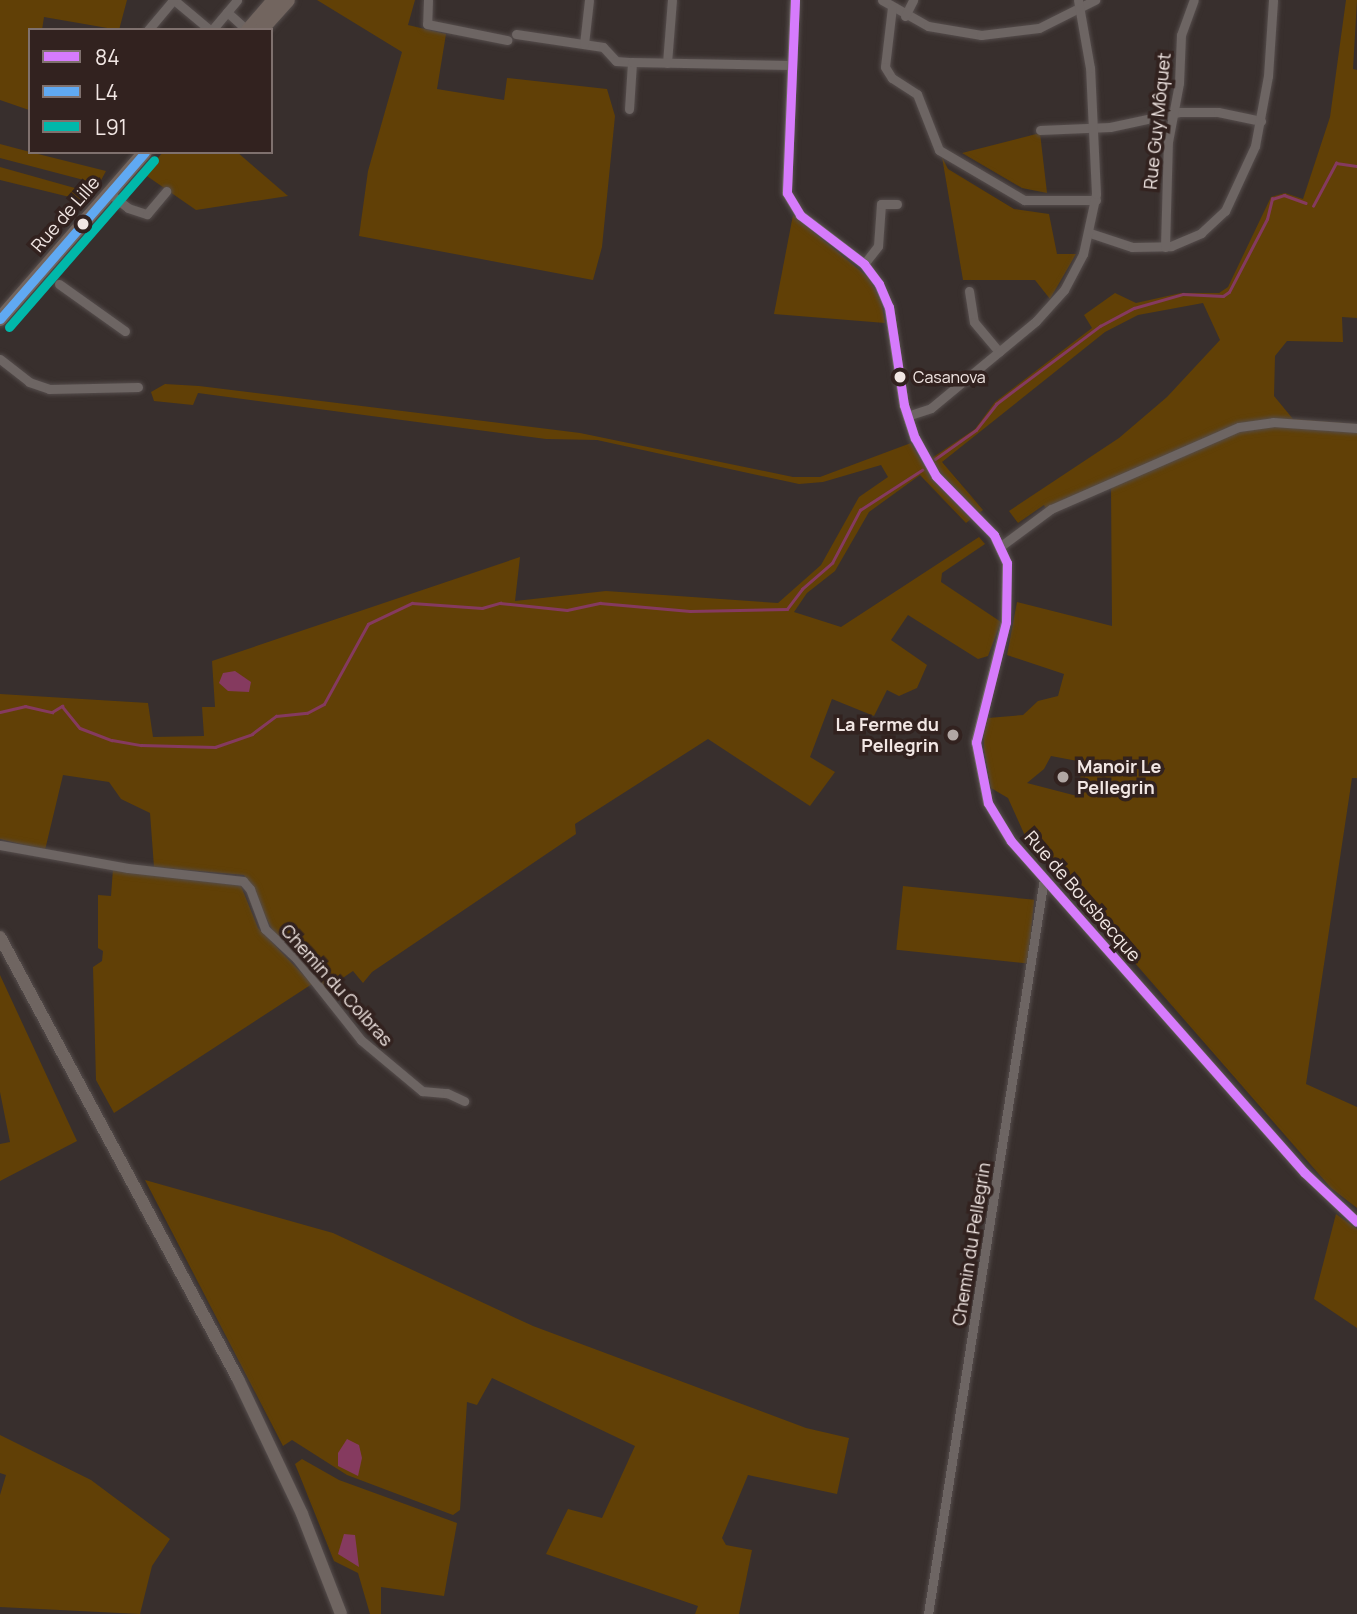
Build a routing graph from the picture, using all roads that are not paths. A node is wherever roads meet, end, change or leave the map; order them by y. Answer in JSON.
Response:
{"nodes":[{"id":1,"x":173,"y":0,"type":"edge"},
{"id":2,"x":237,"y":0,"type":"edge"},
{"id":3,"x":274,"y":0,"type":"edge"},
{"id":4,"x":288,"y":0,"type":"edge"},
{"id":5,"x":428,"y":0,"type":"edge"},
{"id":6,"x":589,"y":0,"type":"edge"},
{"id":7,"x":672,"y":0,"type":"edge"},
{"id":8,"x":795,"y":0,"type":"edge"},
{"id":9,"x":882,"y":0,"type":"edge"},
{"id":10,"x":913,"y":0,"type":"edge"},
{"id":11,"x":1095,"y":0,"type":"edge"},
{"id":12,"x":1194,"y":0,"type":"edge"},
{"id":13,"x":1273,"y":0,"type":"edge"},
{"id":14,"x":1079,"y":5,"type":"edge"},
{"id":15,"x":892,"y":7,"type":"junction"},
{"id":16,"x":227,"y":12,"type":"junction"},
{"id":17,"x":905,"y":16,"type":"junction"},
{"id":18,"x":150,"y":28,"type":"edge"},
{"id":19,"x":208,"y":28,"type":"edge"},
{"id":20,"x":213,"y":28,"type":"edge"},
{"id":21,"x":245,"y":28,"type":"edge"},
{"id":22,"x":249,"y":28,"type":"edge"},
{"id":23,"x":263,"y":28,"type":"edge"},
{"id":24,"x":516,"y":34,"type":"dead end"},
{"id":25,"x":507,"y":40,"type":"dead end"},
{"id":26,"x":584,"y":44,"type":"junction"},
{"id":27,"x":632,"y":62,"type":"junction"},
{"id":28,"x":667,"y":63,"type":"junction"},
{"id":29,"x":790,"y":65,"type":"junction"},
{"id":30,"x":629,"y":109,"type":"dead end"},
{"id":31,"x":1174,"y":112,"type":"junction"},
{"id":32,"x":1261,"y":121,"type":"junction"},
{"id":33,"x":1093,"y":128,"type":"junction"},
{"id":34,"x":1040,"y":130,"type":"dead end"},
{"id":35,"x":143,"y":154,"type":"edge"},
{"id":36,"x":166,"y":191,"type":"dead end"},
{"id":37,"x":109,"y":193,"type":"junction"},
{"id":38,"x":1096,"y":200,"type":"junction"},
{"id":39,"x":897,"y":204,"type":"dead end"},
{"id":40,"x":1090,"y":233,"type":"junction"},
{"id":41,"x":1165,"y":247,"type":"junction"},
{"id":42,"x":863,"y":264,"type":"junction"},
{"id":43,"x":50,"y":277,"type":"junction"},
{"id":44,"x":969,"y":291,"type":"dead end"},
{"id":45,"x":2,"y":309,"type":"edge"},
{"id":46,"x":125,"y":331,"type":"dead end"},
{"id":47,"x":999,"y":352,"type":"junction"},
{"id":48,"x":0,"y":359,"type":"edge"},
{"id":49,"x":138,"y":387,"type":"dead end"},
{"id":50,"x":907,"y":415,"type":"junction"},
{"id":51,"x":1357,"y":428,"type":"edge"},
{"id":52,"x":1001,"y":546,"type":"junction"},
{"id":53,"x":0,"y":845,"type":"edge"},
{"id":54,"x":1044,"y":878,"type":"junction"},
{"id":55,"x":0,"y":937,"type":"edge"},
{"id":56,"x":464,"y":1101,"type":"dead end"},
{"id":57,"x":1357,"y":1222,"type":"edge"},
{"id":58,"x":341,"y":1614,"type":"edge"},
{"id":59,"x":928,"y":1614,"type":"edge"}],
"edges":[{"from":1,"to":18,"type":"street"},
{"from":1,"to":19,"type":"street"},
{"from":2,"to":16,"type":"street"},
{"from":3,"to":22,"type":"main road"},
{"from":4,"to":23,"type":"main road"},
{"from":5,"to":25,"type":"street"},
{"from":6,"to":26,"type":"street"},
{"from":7,"to":28,"type":"street"},
{"from":8,"to":29,"type":"street"},
{"from":9,"to":15,"type":"street"},
{"from":10,"to":17,"type":"street"},
{"from":11,"to":14,"type":"street"},
{"from":12,"to":31,"type":"street","name":"Rue Guy Môquet"},
{"from":13,"to":32,"type":"street"},
{"from":14,"to":17,"type":"street"},
{"from":14,"to":33,"type":"street"},
{"from":15,"to":17,"type":"street"},
{"from":15,"to":38,"type":"street"},
{"from":16,"to":20,"type":"street"},
{"from":16,"to":21,"type":"street"},
{"from":24,"to":26,"type":"street"},
{"from":26,"to":27,"type":"street"},
{"from":27,"to":28,"type":"street"},
{"from":27,"to":30,"type":"street"},
{"from":28,"to":29,"type":"street"},
{"from":29,"to":42,"type":"street"},
{"from":31,"to":32,"type":"street"},
{"from":31,"to":33,"type":"street"},
{"from":31,"to":41,"type":"street","name":"Rue Guy Môquet"},
{"from":32,"to":41,"type":"street"},
{"from":33,"to":34,"type":"street"},
{"from":33,"to":38,"type":"street"},
{"from":35,"to":37,"type":"main road","name":"Rue de Lille"},
{"from":36,"to":37,"type":"street"},
{"from":37,"to":43,"type":"main road","name":"Rue de Lille"},
{"from":38,"to":40,"type":"street"},
{"from":39,"to":42,"type":"street"},
{"from":40,"to":41,"type":"street"},
{"from":40,"to":47,"type":"street"},
{"from":42,"to":50,"type":"street"},
{"from":43,"to":45,"type":"main road","name":"Rue de Lille"},
{"from":43,"to":46,"type":"street"},
{"from":44,"to":47,"type":"street"},
{"from":47,"to":50,"type":"street"},
{"from":48,"to":49,"type":"street"},
{"from":50,"to":52,"type":"street"},
{"from":51,"to":52,"type":"street"},
{"from":52,"to":54,"type":"street","name":"Rue de Bousbecque"},
{"from":53,"to":56,"type":"street","name":"Chemin du Colbras"},
{"from":54,"to":57,"type":"street","name":"Rue de Bousbecque"},
{"from":54,"to":59,"type":"street","name":"Chemin du Pellegrin"},
{"from":55,"to":58,"type":"main road"}]}
